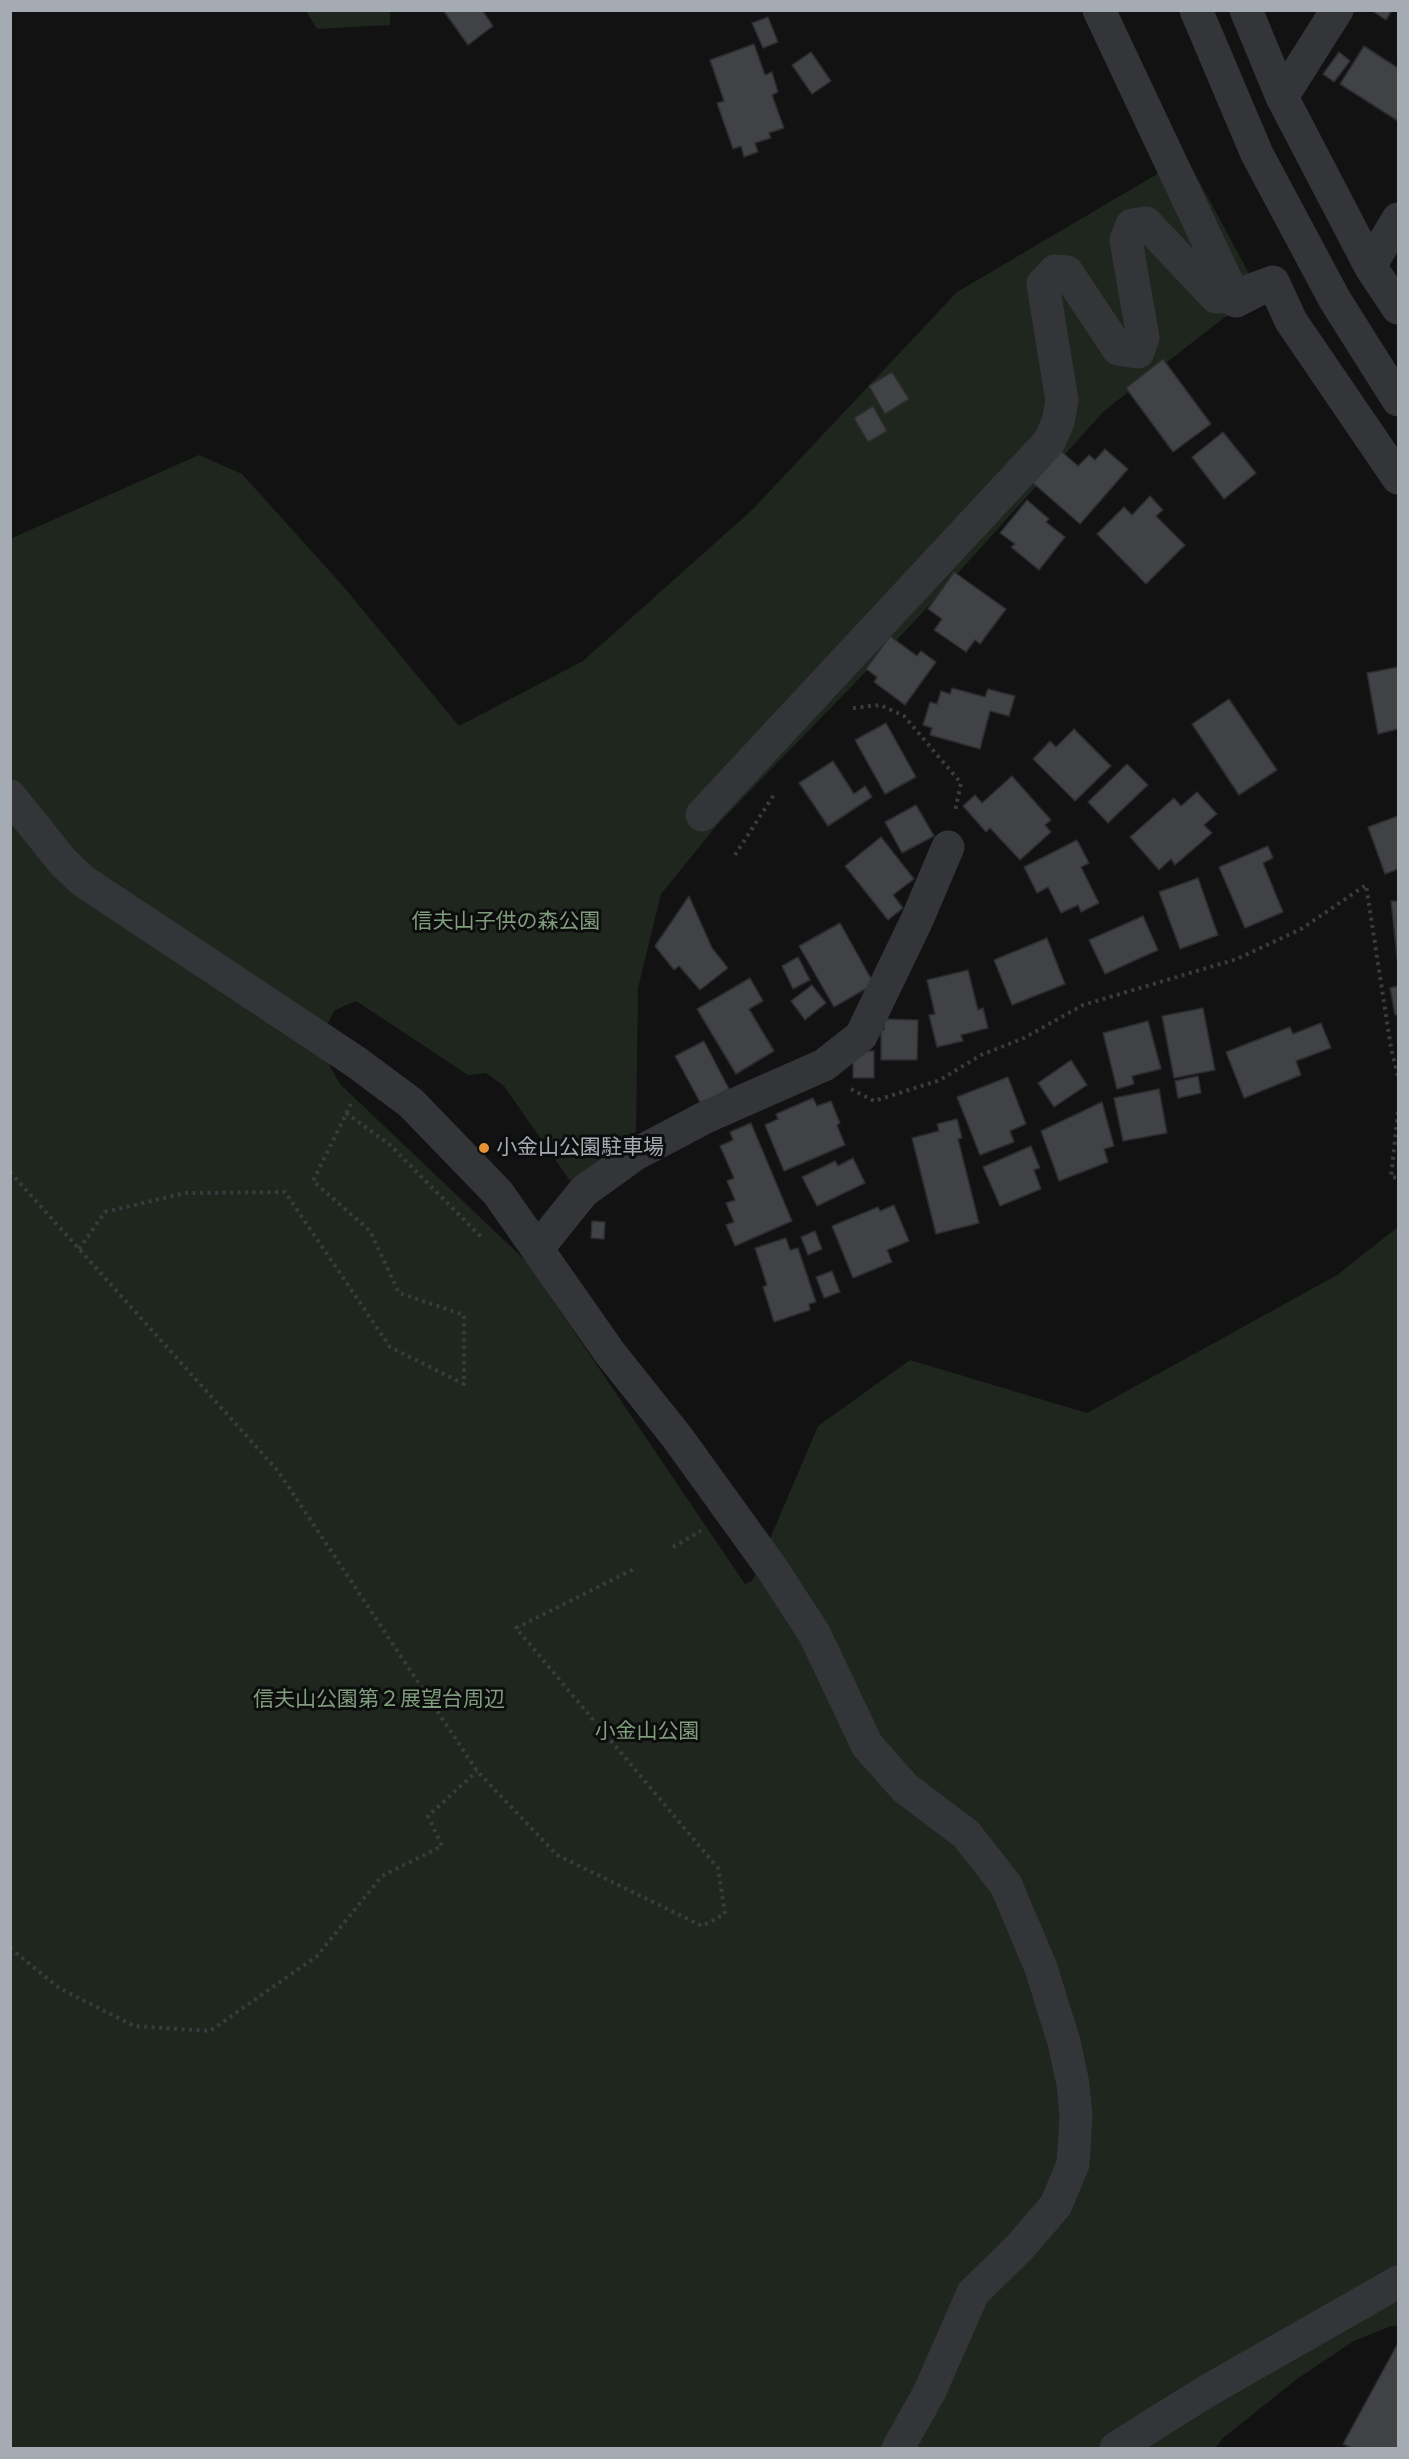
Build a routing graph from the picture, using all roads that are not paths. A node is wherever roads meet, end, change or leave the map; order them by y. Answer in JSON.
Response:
{"nodes":[{"id":1,"x":1098,"y":10,"type":"edge"},
{"id":2,"x":1196,"y":10,"type":"edge"},
{"id":3,"x":1246,"y":10,"type":"edge"},
{"id":4,"x":1337,"y":10,"type":"edge"},
{"id":5,"x":1282,"y":98,"type":"junction"},
{"id":6,"x":1398,"y":219,"type":"edge"},
{"id":7,"x":1370,"y":266,"type":"junction"},
{"id":8,"x":1273,"y":282,"type":"junction"},
{"id":9,"x":1398,"y":308,"type":"edge"},
{"id":10,"x":1398,"y":400,"type":"edge"},
{"id":11,"x":1398,"y":478,"type":"edge"},
{"id":12,"x":10,"y":796,"type":"edge"},
{"id":13,"x":702,"y":815,"type":"dead end"},
{"id":14,"x":948,"y":847,"type":"road end"},
{"id":15,"x":538,"y":1248,"type":"junction"},
{"id":16,"x":1398,"y":2283,"type":"edge"},
{"id":17,"x":898,"y":2448,"type":"edge"},
{"id":18,"x":1116,"y":2448,"type":"edge"}],
"edges":[{"from":1,"to":8,"type":"street"},
{"from":2,"to":10,"type":"street"},
{"from":3,"to":5,"type":"street"},
{"from":4,"to":5,"type":"street"},
{"from":5,"to":7,"type":"street"},
{"from":6,"to":7,"type":"street"},
{"from":7,"to":9,"type":"street"},
{"from":8,"to":11,"type":"street"},
{"from":8,"to":13,"type":"street"},
{"from":12,"to":15,"type":"street"},
{"from":14,"to":15,"type":"street"},
{"from":15,"to":17,"type":"street"},
{"from":16,"to":18,"type":"street"}]}
